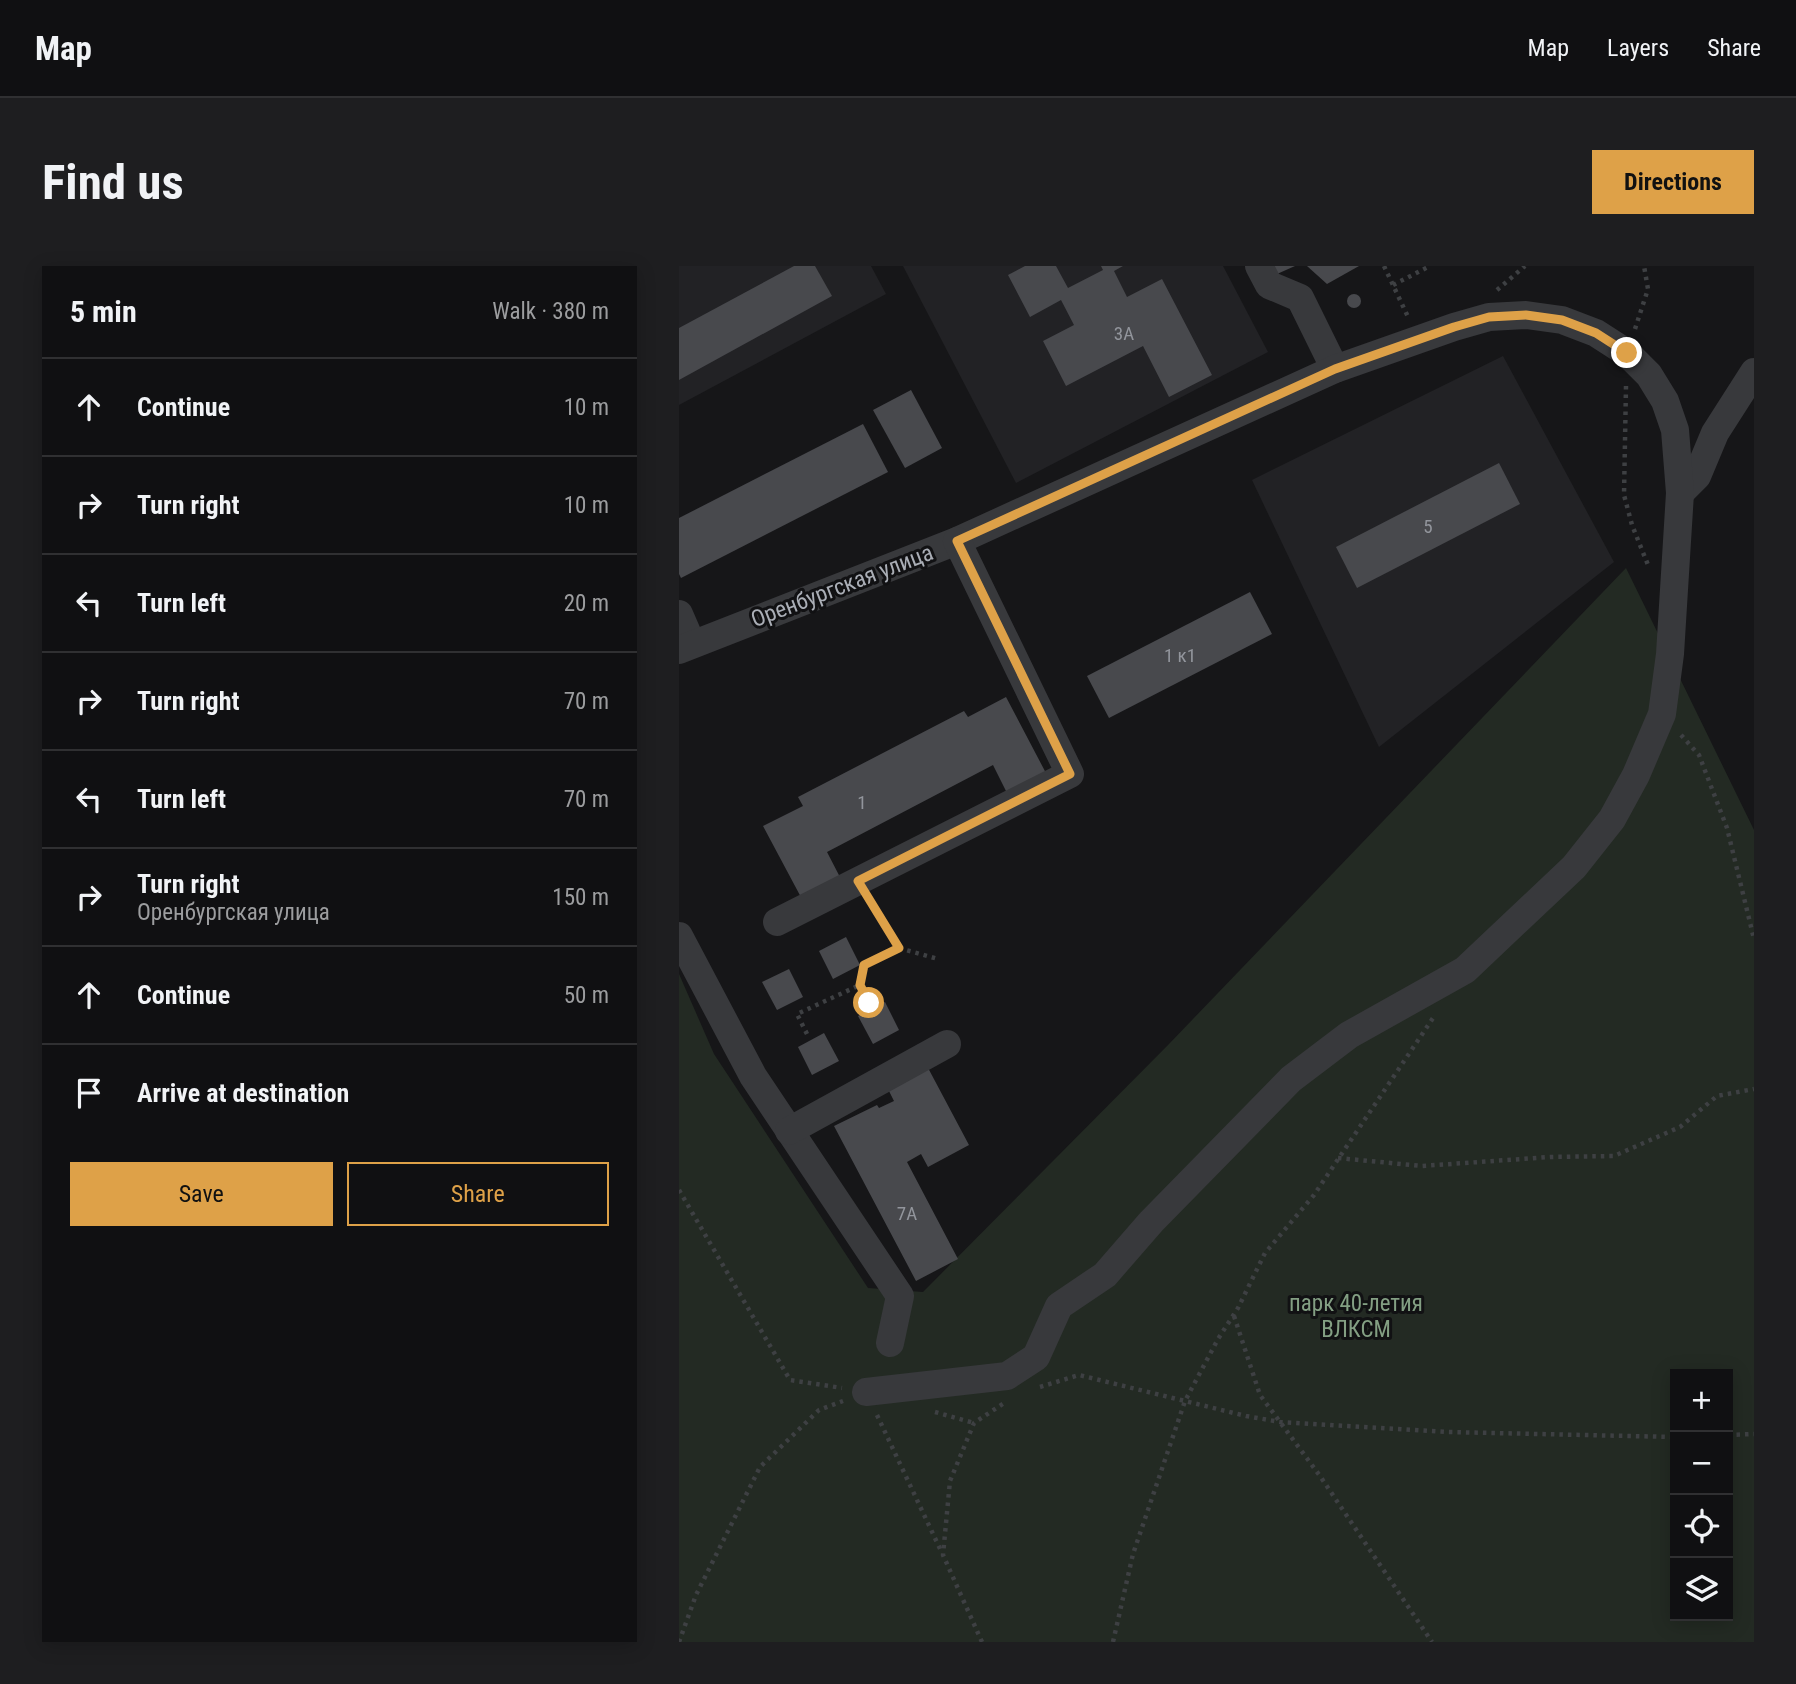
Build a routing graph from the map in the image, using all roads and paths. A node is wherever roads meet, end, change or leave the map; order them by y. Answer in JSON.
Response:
{"nodes":[{"id":1,"x":1259,"y":266,"type":"edge"},
{"id":2,"x":1384,"y":266,"type":"edge"},
{"id":3,"x":1430,"y":266,"type":"edge"},
{"id":4,"x":1644,"y":266,"type":"edge"},
{"id":5,"x":1393,"y":285,"type":"junction"},
{"id":6,"x":1419,"y":339,"type":"junction"},
{"id":7,"x":1627,"y":353,"type":"junction"},
{"id":8,"x":1335,"y":369,"type":"junction"},
{"id":9,"x":1754,"y":372,"type":"edge"},
{"id":10,"x":1680,"y":493,"type":"junction"},
{"id":11,"x":957,"y":541,"type":"junction"},
{"id":12,"x":1650,"y":569,"type":"dead end"},
{"id":13,"x":679,"y":614,"type":"edge"},
{"id":14,"x":685,"y":648,"type":"edge"},
{"id":15,"x":1662,"y":714,"type":"junction"},
{"id":16,"x":858,"y":881,"type":"junction"},
{"id":17,"x":777,"y":922,"type":"dead end"},
{"id":18,"x":679,"y":936,"type":"edge"},
{"id":19,"x":1754,"y":939,"type":"edge"},
{"id":20,"x":899,"y":948,"type":"junction"},
{"id":21,"x":938,"y":959,"type":"dead end"},
{"id":22,"x":860,"y":985,"type":"junction"},
{"id":23,"x":869,"y":1003,"type":"dead end"},
{"id":24,"x":1435,"y":1014,"type":"dead end"},
{"id":25,"x":807,"y":1034,"type":"dead end"},
{"id":26,"x":947,"y":1044,"type":"dead end"},
{"id":27,"x":1754,"y":1089,"type":"edge"},
{"id":28,"x":789,"y":1131,"type":"junction"},
{"id":29,"x":1338,"y":1158,"type":"junction"},
{"id":30,"x":679,"y":1190,"type":"edge"},
{"id":31,"x":1233,"y":1315,"type":"junction"},
{"id":32,"x":890,"y":1343,"type":"dead end"},
{"id":33,"x":1012,"y":1385,"type":"junction"},
{"id":34,"x":866,"y":1392,"type":"junction"},
{"id":35,"x":1185,"y":1401,"type":"junction"},
{"id":36,"x":1280,"y":1422,"type":"junction"},
{"id":37,"x":1754,"y":1434,"type":"edge"},
{"id":38,"x":1733,"y":1435,"type":"edge"},
{"id":39,"x":1670,"y":1437,"type":"edge"},
{"id":40,"x":943,"y":1555,"type":"junction"},
{"id":41,"x":679,"y":1642,"type":"edge"},
{"id":42,"x":982,"y":1642,"type":"edge"},
{"id":43,"x":1113,"y":1642,"type":"edge"},
{"id":44,"x":1432,"y":1642,"type":"edge"}],
"edges":[{"from":1,"to":8,"type":"street"},
{"from":2,"to":5,"type":"path"},
{"from":3,"to":5,"type":"path"},
{"from":4,"to":7,"type":"path"},
{"from":5,"to":6,"type":"path"},
{"from":6,"to":7,"type":"street","name":"Оренбургская улица"},
{"from":6,"to":8,"type":"street","name":"Оренбургская улица"},
{"from":7,"to":10,"type":"street","name":"Оренбургская улица"},
{"from":7,"to":12,"type":"path"},
{"from":8,"to":11,"type":"street","name":"Оренбургская улица"},
{"from":9,"to":10,"type":"street"},
{"from":10,"to":15,"type":"street","name":"Оренбургская улица"},
{"from":11,"to":14,"type":"street","name":"Оренбургская улица"},
{"from":11,"to":16,"type":"street"},
{"from":13,"to":14,"type":"street","name":"Оренбургская улица"},
{"from":15,"to":19,"type":"path"},
{"from":15,"to":33,"type":"street","name":"Оренбургская улица"},
{"from":16,"to":17,"type":"street"},
{"from":16,"to":20,"type":"path"},
{"from":18,"to":28,"type":"street"},
{"from":20,"to":21,"type":"path"},
{"from":20,"to":22,"type":"path"},
{"from":22,"to":23,"type":"path"},
{"from":22,"to":25,"type":"path"},
{"from":24,"to":29,"type":"path"},
{"from":26,"to":28,"type":"street"},
{"from":27,"to":29,"type":"path"},
{"from":28,"to":32,"type":"street"},
{"from":29,"to":31,"type":"path"},
{"from":30,"to":34,"type":"path"},
{"from":31,"to":35,"type":"path"},
{"from":31,"to":36,"type":"path"},
{"from":33,"to":34,"type":"street"},
{"from":33,"to":35,"type":"path"},
{"from":33,"to":40,"type":"path"},
{"from":34,"to":40,"type":"path"},
{"from":34,"to":41,"type":"path"},
{"from":35,"to":36,"type":"path"},
{"from":35,"to":43,"type":"path"},
{"from":36,"to":39,"type":"path"},
{"from":36,"to":44,"type":"path"},
{"from":37,"to":38,"type":"path"},
{"from":40,"to":42,"type":"path"}]}
